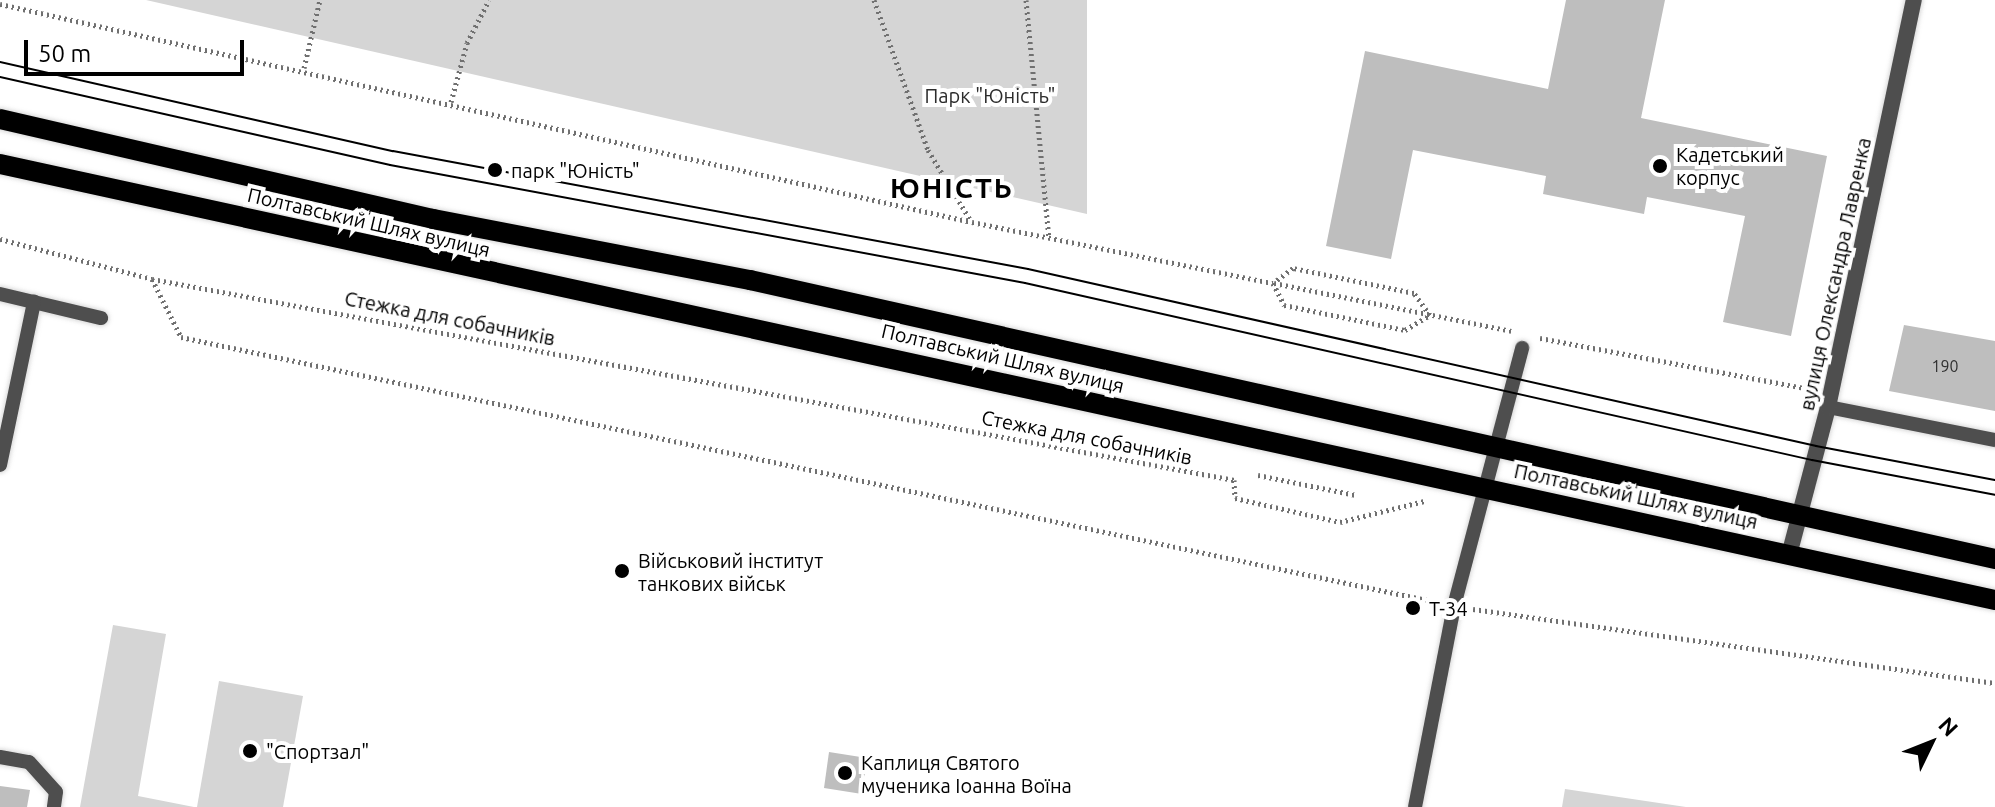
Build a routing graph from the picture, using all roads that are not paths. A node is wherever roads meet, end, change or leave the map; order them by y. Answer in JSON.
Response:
{"nodes":[{"id":1,"x":1914,"y":0,"type":"edge"},
{"id":2,"x":0,"y":119,"type":"edge"},
{"id":3,"x":0,"y":164,"type":"edge"},
{"id":4,"x":0,"y":294,"type":"edge"},
{"id":5,"x":34,"y":302,"type":"junction"},
{"id":6,"x":101,"y":318,"type":"dead end"},
{"id":7,"x":1522,"y":348,"type":"dead end"},
{"id":8,"x":1828,"y":407,"type":"junction"},
{"id":9,"x":1995,"y":440,"type":"edge"},
{"id":10,"x":1496,"y":446,"type":"junction"},
{"id":11,"x":0,"y":465,"type":"edge"},
{"id":12,"x":1486,"y":488,"type":"junction"},
{"id":13,"x":1799,"y":514,"type":"junction"},
{"id":14,"x":1789,"y":555,"type":"junction"},
{"id":15,"x":1995,"y":559,"type":"edge"},
{"id":16,"x":1995,"y":600,"type":"edge"},
{"id":17,"x":0,"y":757,"type":"edge"},
{"id":18,"x":54,"y":807,"type":"edge"},
{"id":19,"x":1415,"y":807,"type":"edge"}],
"edges":[{"from":1,"to":8,"type":"street","name":"вулиця Олександра Лавренка"},
{"from":2,"to":10,"type":"main road","name":"Полтавський Шлях вулиця"},
{"from":3,"to":12,"type":"main road","name":"Полтавський Шлях вулиця"},
{"from":4,"to":5,"type":"lane"},
{"from":5,"to":6,"type":"lane"},
{"from":5,"to":11,"type":"lane"},
{"from":7,"to":10,"type":"lane"},
{"from":8,"to":9,"type":"lane"},
{"from":8,"to":13,"type":"street","name":"вулиця Олександра Лавренка"},
{"from":10,"to":12,"type":"lane"},
{"from":10,"to":13,"type":"main road","name":"Полтавський Шлях вулиця"},
{"from":12,"to":14,"type":"main road","name":"Полтавський Шлях вулиця"},
{"from":12,"to":19,"type":"lane"},
{"from":13,"to":14,"type":"street","name":"вулиця Олександра Лавренка"},
{"from":13,"to":15,"type":"main road","name":"Полтавський Шлях вулиця"},
{"from":14,"to":16,"type":"main road","name":"Полтавський Шлях вулиця"},
{"from":17,"to":18,"type":"lane"}]}
